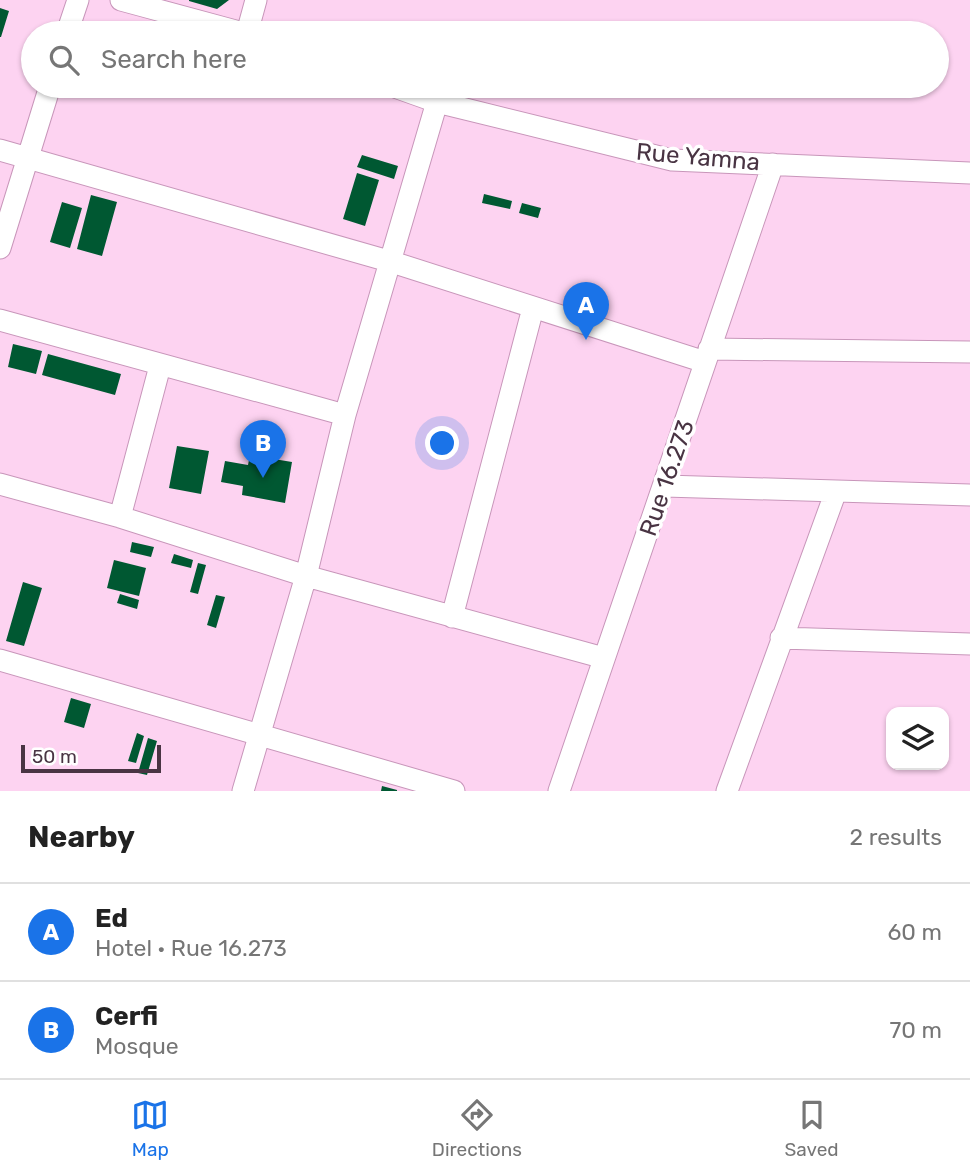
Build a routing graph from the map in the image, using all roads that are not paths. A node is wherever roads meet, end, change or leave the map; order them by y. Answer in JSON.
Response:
{"nodes":[{"id":1,"x":78,"y":0,"type":"edge"},
{"id":2,"x":121,"y":0,"type":"edge"},
{"id":3,"x":256,"y":0,"type":"edge"},
{"id":4,"x":71,"y":21,"type":"edge"},
{"id":5,"x":200,"y":21,"type":"edge"},
{"id":6,"x":249,"y":21,"type":"edge"},
{"id":7,"x":46,"y":98,"type":"edge"},
{"id":8,"x":426,"y":98,"type":"edge"},
{"id":9,"x":437,"y":102,"type":"junction"},
{"id":10,"x":0,"y":149,"type":"edge"},
{"id":11,"x":26,"y":157,"type":"junction"},
{"id":12,"x":772,"y":164,"type":"junction"},
{"id":13,"x":970,"y":173,"type":"edge"},
{"id":14,"x":0,"y":248,"type":"edge"},
{"id":15,"x":392,"y":262,"type":"junction"},
{"id":16,"x":533,"y":308,"type":"junction"},
{"id":17,"x":0,"y":320,"type":"edge"},
{"id":18,"x":970,"y":352,"type":"edge"},
{"id":19,"x":707,"y":356,"type":"junction"},
{"id":20,"x":160,"y":366,"type":"junction"},
{"id":21,"x":345,"y":415,"type":"junction"},
{"id":22,"x":0,"y":484,"type":"edge"},
{"id":23,"x":665,"y":486,"type":"junction"},
{"id":24,"x":836,"y":491,"type":"junction"},
{"id":25,"x":970,"y":495,"type":"edge"},
{"id":26,"x":120,"y":517,"type":"junction"},
{"id":27,"x":306,"y":576,"type":"junction"},
{"id":28,"x":452,"y":617,"type":"junction"},
{"id":29,"x":781,"y":638,"type":"junction"},
{"id":30,"x":970,"y":645,"type":"edge"},
{"id":31,"x":604,"y":658,"type":"junction"},
{"id":32,"x":0,"y":660,"type":"edge"},
{"id":33,"x":259,"y":735,"type":"junction"},
{"id":34,"x":243,"y":791,"type":"edge"},
{"id":35,"x":454,"y":791,"type":"edge"},
{"id":36,"x":559,"y":791,"type":"edge"},
{"id":37,"x":727,"y":791,"type":"edge"}],
"edges":[{"from":1,"to":4,"type":"street"},
{"from":2,"to":5,"type":"street"},
{"from":3,"to":6,"type":"street"},
{"from":7,"to":11,"type":"street"},
{"from":8,"to":9,"type":"street","name":"Rue Yamna"},
{"from":9,"to":12,"type":"street","name":"Rue Yamna"},
{"from":9,"to":15,"type":"street"},
{"from":10,"to":11,"type":"street"},
{"from":11,"to":14,"type":"street"},
{"from":11,"to":15,"type":"street"},
{"from":12,"to":13,"type":"street","name":"Rue Yamna"},
{"from":12,"to":19,"type":"street","name":"Rue 16.273"},
{"from":15,"to":16,"type":"street"},
{"from":15,"to":21,"type":"street"},
{"from":16,"to":19,"type":"street"},
{"from":16,"to":28,"type":"street"},
{"from":17,"to":20,"type":"street"},
{"from":18,"to":19,"type":"street"},
{"from":19,"to":23,"type":"street","name":"Rue 16.273"},
{"from":20,"to":21,"type":"street"},
{"from":20,"to":26,"type":"street"},
{"from":21,"to":27,"type":"street"},
{"from":22,"to":26,"type":"street"},
{"from":23,"to":24,"type":"street"},
{"from":23,"to":31,"type":"street","name":"Rue 16.273"},
{"from":24,"to":25,"type":"street"},
{"from":24,"to":29,"type":"street"},
{"from":26,"to":27,"type":"street"},
{"from":27,"to":28,"type":"street"},
{"from":27,"to":33,"type":"street"},
{"from":28,"to":31,"type":"street"},
{"from":29,"to":30,"type":"street"},
{"from":29,"to":37,"type":"street"},
{"from":31,"to":36,"type":"street","name":"Rue 16.273"},
{"from":32,"to":33,"type":"street"},
{"from":33,"to":34,"type":"street"},
{"from":33,"to":35,"type":"street"}]}
